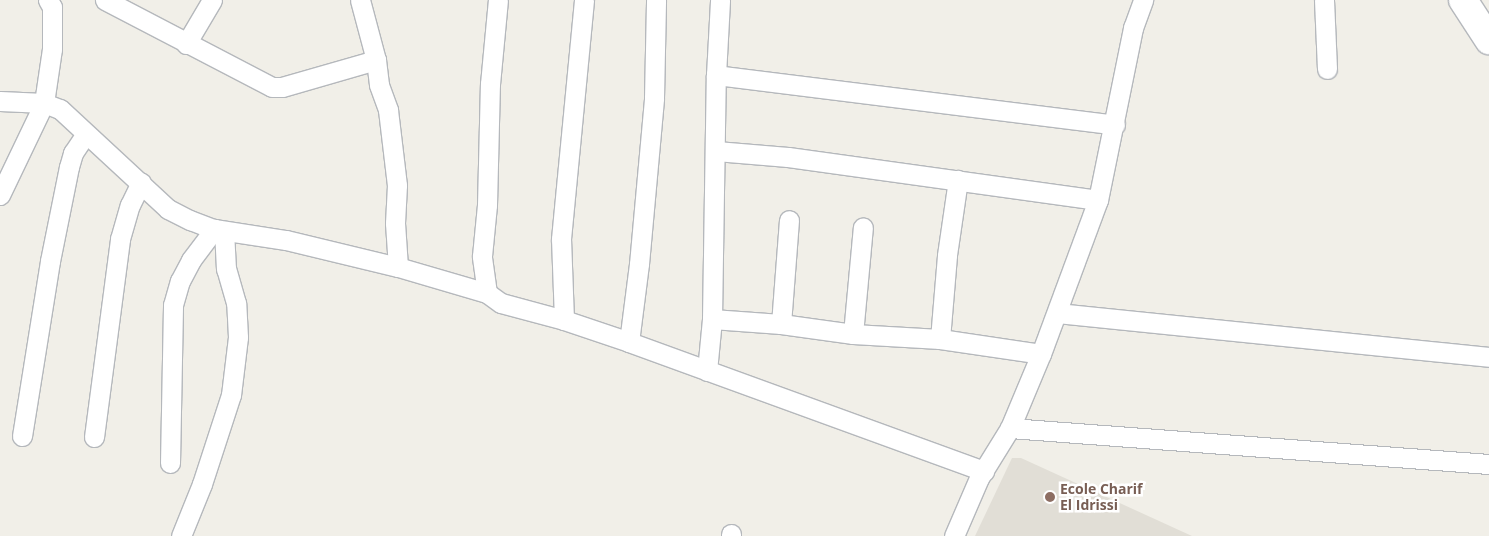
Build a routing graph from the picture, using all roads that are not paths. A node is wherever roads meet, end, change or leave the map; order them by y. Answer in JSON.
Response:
{"nodes":[{"id":1,"x":212,"y":0,"type":"edge"},
{"id":2,"x":360,"y":0,"type":"edge"},
{"id":3,"x":498,"y":0,"type":"edge"},
{"id":4,"x":584,"y":0,"type":"edge"},
{"id":5,"x":656,"y":0,"type":"edge"},
{"id":6,"x":720,"y":0,"type":"edge"},
{"id":7,"x":1143,"y":0,"type":"edge"},
{"id":8,"x":1324,"y":0,"type":"edge"},
{"id":9,"x":1463,"y":0,"type":"edge"},
{"id":10,"x":107,"y":1,"type":"edge"},
{"id":11,"x":52,"y":2,"type":"edge"},
{"id":12,"x":1489,"y":40,"type":"edge"},
{"id":13,"x":186,"y":44,"type":"junction"},
{"id":14,"x":376,"y":60,"type":"junction"},
{"id":15,"x":1327,"y":69,"type":"dead end"},
{"id":16,"x":716,"y":74,"type":"junction"},
{"id":17,"x":0,"y":100,"type":"edge"},
{"id":18,"x":44,"y":103,"type":"junction"},
{"id":19,"x":1115,"y":125,"type":"junction"},
{"id":20,"x":85,"y":135,"type":"junction"},
{"id":21,"x":716,"y":151,"type":"junction"},
{"id":22,"x":958,"y":180,"type":"junction"},
{"id":23,"x":141,"y":182,"type":"junction"},
{"id":24,"x":0,"y":195,"type":"edge"},
{"id":25,"x":1098,"y":200,"type":"junction"},
{"id":26,"x":789,"y":220,"type":"dead end"},
{"id":27,"x":863,"y":227,"type":"dead end"},
{"id":28,"x":219,"y":230,"type":"junction"},
{"id":29,"x":398,"y":266,"type":"junction"},
{"id":30,"x":487,"y":294,"type":"junction"},
{"id":31,"x":1057,"y":313,"type":"junction"},
{"id":32,"x":712,"y":319,"type":"junction"},
{"id":33,"x":564,"y":320,"type":"junction"},
{"id":34,"x":781,"y":324,"type":"junction"},
{"id":35,"x":854,"y":334,"type":"junction"},
{"id":36,"x":940,"y":339,"type":"junction"},
{"id":37,"x":629,"y":342,"type":"junction"},
{"id":38,"x":1041,"y":354,"type":"junction"},
{"id":39,"x":1489,"y":357,"type":"edge"},
{"id":40,"x":707,"y":371,"type":"junction"},
{"id":41,"x":1010,"y":428,"type":"junction"},
{"id":42,"x":22,"y":436,"type":"dead end"},
{"id":43,"x":94,"y":437,"type":"dead end"},
{"id":44,"x":170,"y":463,"type":"dead end"},
{"id":45,"x":1489,"y":464,"type":"edge"},
{"id":46,"x":984,"y":471,"type":"junction"},
{"id":47,"x":181,"y":536,"type":"edge"},
{"id":48,"x":954,"y":536,"type":"edge"}],
"edges":[{"from":1,"to":13,"type":"street"},
{"from":2,"to":14,"type":"street"},
{"from":3,"to":30,"type":"street"},
{"from":4,"to":33,"type":"street"},
{"from":5,"to":37,"type":"street"},
{"from":6,"to":16,"type":"street"},
{"from":7,"to":19,"type":"street"},
{"from":8,"to":15,"type":"street"},
{"from":9,"to":12,"type":"main road"},
{"from":10,"to":13,"type":"street"},
{"from":11,"to":18,"type":"street"},
{"from":13,"to":14,"type":"street"},
{"from":14,"to":29,"type":"street"},
{"from":16,"to":19,"type":"street"},
{"from":16,"to":21,"type":"street"},
{"from":17,"to":18,"type":"street"},
{"from":18,"to":20,"type":"street"},
{"from":18,"to":24,"type":"street"},
{"from":19,"to":25,"type":"street"},
{"from":20,"to":23,"type":"street"},
{"from":20,"to":42,"type":"street"},
{"from":21,"to":22,"type":"street"},
{"from":21,"to":32,"type":"street"},
{"from":22,"to":25,"type":"street"},
{"from":22,"to":36,"type":"street"},
{"from":23,"to":28,"type":"street"},
{"from":23,"to":43,"type":"street"},
{"from":25,"to":31,"type":"street"},
{"from":26,"to":34,"type":"street"},
{"from":27,"to":35,"type":"street"},
{"from":28,"to":29,"type":"street"},
{"from":28,"to":44,"type":"street"},
{"from":28,"to":47,"type":"street"},
{"from":29,"to":30,"type":"street"},
{"from":30,"to":33,"type":"street"},
{"from":31,"to":38,"type":"street"},
{"from":31,"to":39,"type":"street"},
{"from":32,"to":34,"type":"street"},
{"from":32,"to":40,"type":"street"},
{"from":33,"to":37,"type":"street"},
{"from":34,"to":35,"type":"street"},
{"from":35,"to":36,"type":"street"},
{"from":36,"to":38,"type":"street"},
{"from":37,"to":40,"type":"street"},
{"from":38,"to":41,"type":"street"},
{"from":40,"to":46,"type":"street"},
{"from":41,"to":45,"type":"street"},
{"from":41,"to":46,"type":"street"},
{"from":46,"to":48,"type":"street"}]}
